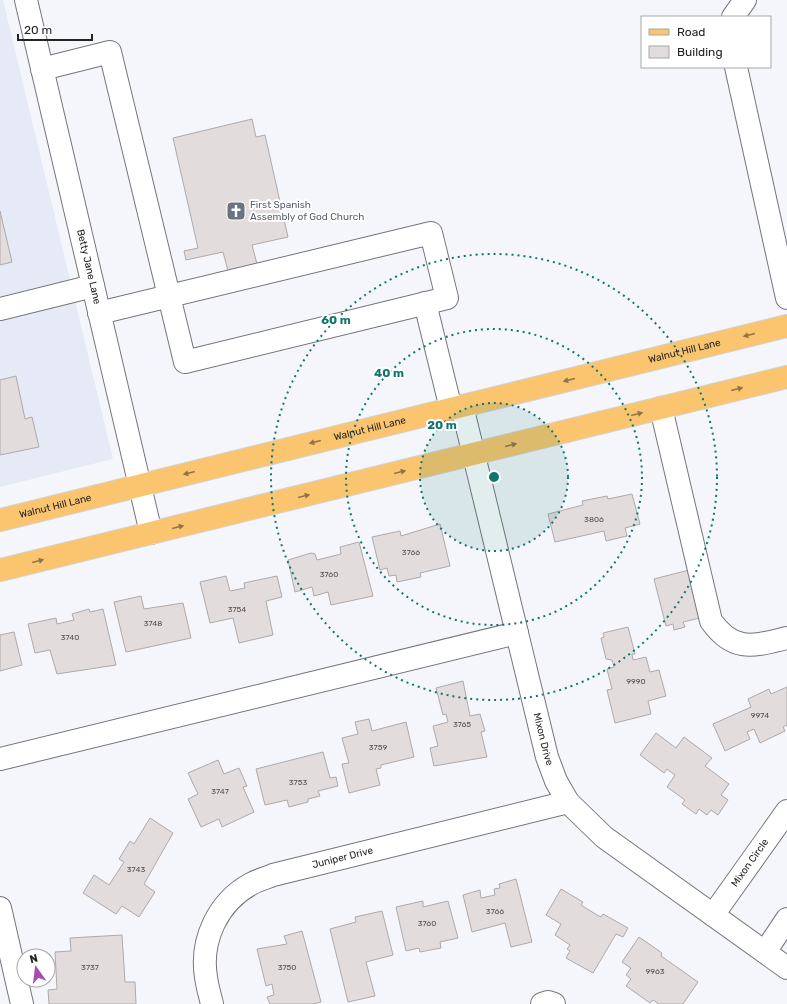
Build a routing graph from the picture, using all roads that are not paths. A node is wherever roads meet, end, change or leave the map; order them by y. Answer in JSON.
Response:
{"nodes":[{"id":1,"x":26,"y":0,"type":"edge"},
{"id":2,"x":745,"y":0,"type":"edge"},
{"id":3,"x":734,"y":16,"type":"edge"},
{"id":4,"x":736,"y":68,"type":"edge"},
{"id":5,"x":42,"y":69,"type":"junction"},
{"id":6,"x":93,"y":286,"type":"junction"},
{"id":7,"x":169,"y":296,"type":"junction"},
{"id":8,"x":787,"y":298,"type":"edge"},
{"id":9,"x":425,"y":303,"type":"junction"},
{"id":10,"x":0,"y":309,"type":"edge"},
{"id":11,"x":99,"y":313,"type":"junction"},
{"id":12,"x":787,"y":326,"type":"edge"},
{"id":13,"x":787,"y":377,"type":"edge"},
{"id":14,"x":456,"y":407,"type":"junction"},
{"id":15,"x":661,"y":408,"type":"junction"},
{"id":16,"x":473,"y":454,"type":"junction"},
{"id":17,"x":140,"y":485,"type":"junction"},
{"id":18,"x":0,"y":520,"type":"edge"},
{"id":19,"x":151,"y":533,"type":"junction"},
{"id":20,"x":0,"y":570,"type":"edge"},
{"id":21,"x":517,"y":633,"type":"junction"},
{"id":22,"x":787,"y":638,"type":"edge"},
{"id":23,"x":0,"y":759,"type":"edge"},
{"id":24,"x":568,"y":802,"type":"junction"},
{"id":25,"x":787,"y":811,"type":"edge"},
{"id":26,"x":0,"y":908,"type":"edge"},
{"id":27,"x":713,"y":915,"type":"junction"},
{"id":28,"x":787,"y":919,"type":"edge"},
{"id":29,"x":765,"y":952,"type":"junction"},
{"id":30,"x":787,"y":968,"type":"edge"},
{"id":31,"x":22,"y":1004,"type":"edge"},
{"id":32,"x":212,"y":1004,"type":"edge"},
{"id":33,"x":542,"y":1004,"type":"edge"},
{"id":34,"x":554,"y":1004,"type":"edge"}],
"edges":[{"from":1,"to":5,"type":"street","name":"Betty Jane Lane"},
{"from":2,"to":3,"type":"street"},
{"from":4,"to":8,"type":"street"},
{"from":5,"to":6,"type":"street","name":"Betty Jane Lane"},
{"from":5,"to":7,"type":"street"},
{"from":6,"to":10,"type":"street"},
{"from":6,"to":11,"type":"street","name":"Betty Jane Lane"},
{"from":7,"to":9,"type":"street"},
{"from":7,"to":9,"type":"street"},
{"from":7,"to":11,"type":"street"},
{"from":9,"to":14,"type":"street","name":"Mixon Drive"},
{"from":11,"to":17,"type":"street","name":"Betty Jane Lane"},
{"from":12,"to":14,"type":"main road","name":"Walnut Hill Lane","one_way":true},
{"from":15,"to":13,"type":"main road","one_way":true},
{"from":14,"to":16,"type":"street","name":"Mixon Drive"},
{"from":14,"to":17,"type":"main road","name":"Walnut Hill Lane","one_way":true},
{"from":16,"to":15,"type":"main road","one_way":true},
{"from":15,"to":22,"type":"street"},
{"from":19,"to":16,"type":"main road","one_way":true},
{"from":16,"to":21,"type":"street","name":"Mixon Drive"},
{"from":17,"to":18,"type":"main road","name":"Walnut Hill Lane"},
{"from":17,"to":19,"type":"street","name":"Betty Jane Lane"},
{"from":20,"to":19,"type":"main road","one_way":true},
{"from":21,"to":23,"type":"street"},
{"from":21,"to":24,"type":"street","name":"Mixon Drive"},
{"from":24,"to":27,"type":"street","name":"Mixon Drive"},
{"from":24,"to":32,"type":"street","name":"Juniper Drive"},
{"from":25,"to":27,"type":"street","name":"Mixon Circle"},
{"from":26,"to":31,"type":"street"},
{"from":27,"to":29,"type":"street","name":"Mixon Drive"},
{"from":28,"to":29,"type":"street"},
{"from":29,"to":30,"type":"street","name":"Mixon Drive"},
{"from":33,"to":34,"type":"street"}]}
